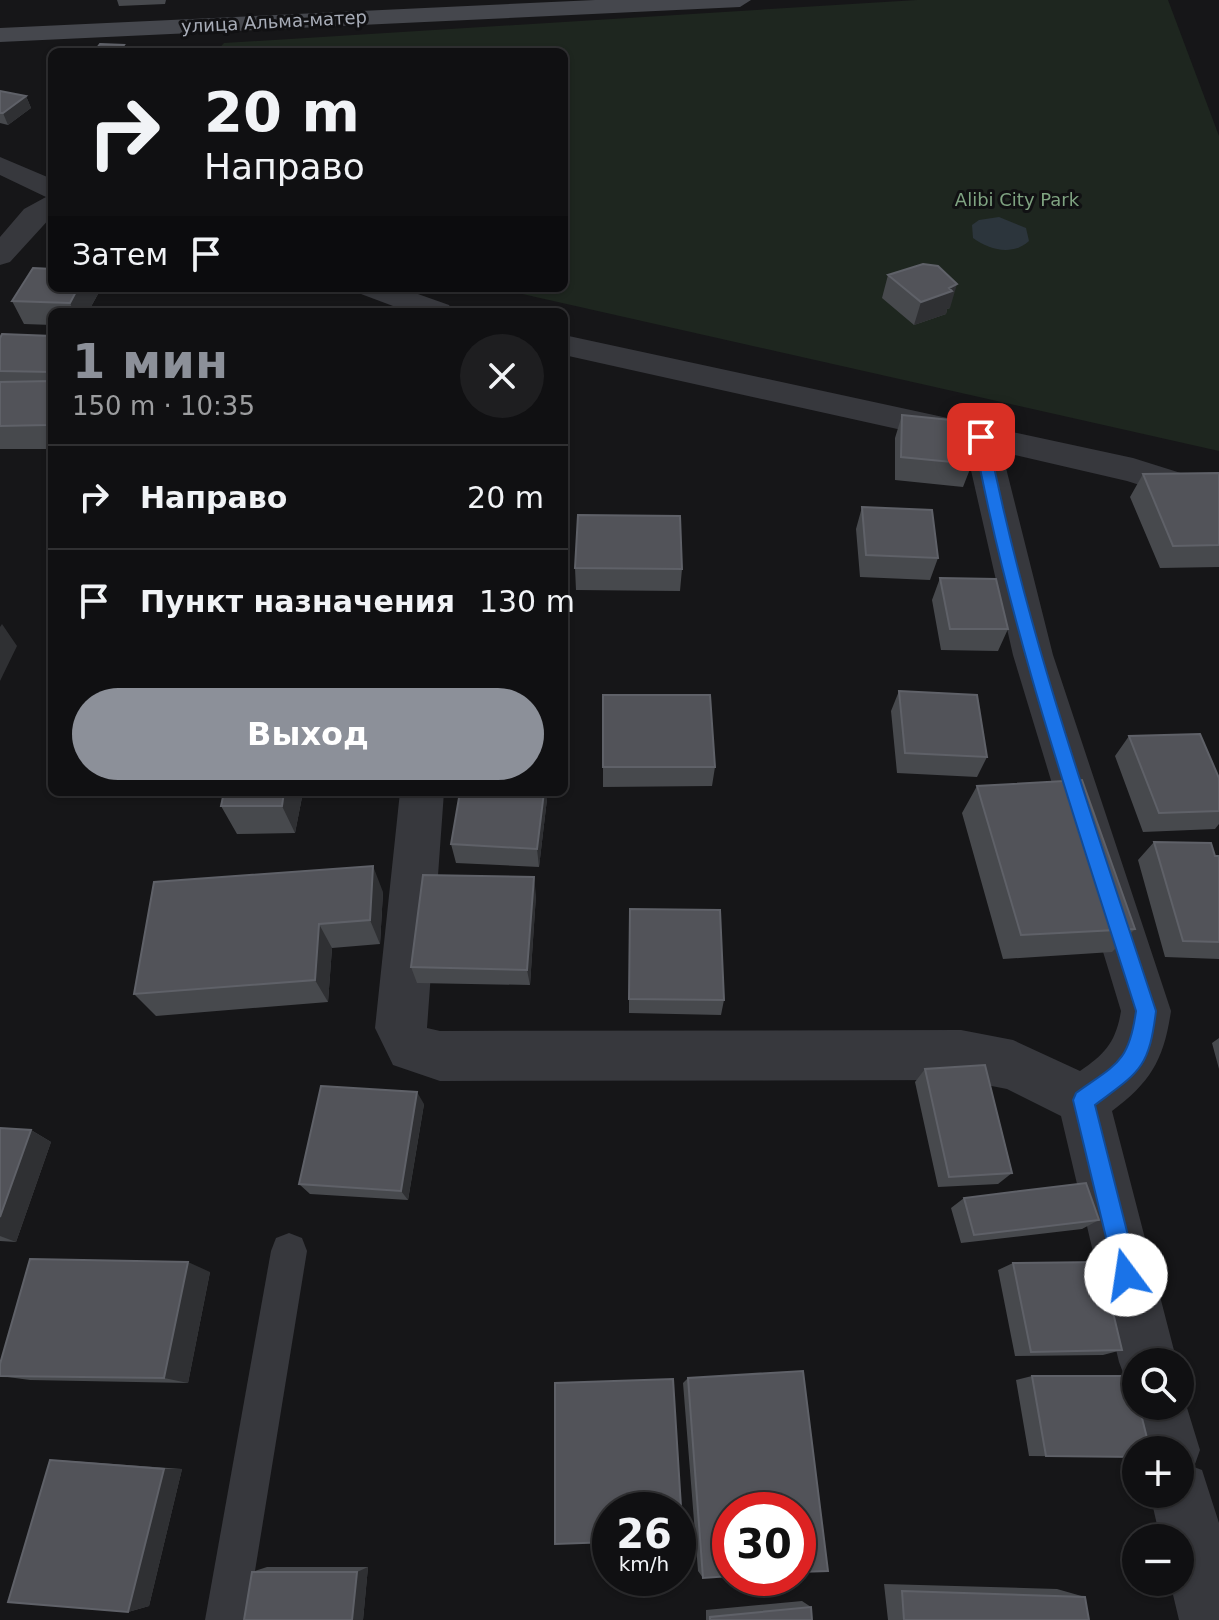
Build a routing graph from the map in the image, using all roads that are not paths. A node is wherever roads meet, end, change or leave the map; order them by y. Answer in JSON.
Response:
{"nodes":[{"id":1,"x":740,"y":0,"type":"edge"},
{"id":2,"x":0,"y":35,"type":"edge"},
{"id":3,"x":0,"y":165,"type":"edge"},
{"id":4,"x":48,"y":188,"type":"edge"},
{"id":5,"x":48,"y":206,"type":"edge"},
{"id":6,"x":3,"y":245,"type":"edge"},
{"id":7,"x":383,"y":292,"type":"edge"},
{"id":8,"x":427,"y":308,"type":"edge"},
{"id":9,"x":568,"y":346,"type":"edge"},
{"id":10,"x":981,"y":437,"type":"junction"},
{"id":11,"x":1219,"y":498,"type":"edge"},
{"id":12,"x":422,"y":796,"type":"edge"},
{"id":13,"x":1083,"y":1100,"type":"junction"},
{"id":14,"x":289,"y":1251,"type":"dead end"},
{"id":15,"x":1145,"y":1348,"type":"edge"},
{"id":16,"x":1184,"y":1508,"type":"edge"},
{"id":17,"x":226,"y":1620,"type":"edge"},
{"id":18,"x":1212,"y":1620,"type":"edge"}],
"edges":[{"from":1,"to":2,"type":"street","name":"улица Альма-матер"},
{"from":3,"to":4,"type":"street"},
{"from":5,"to":6,"type":"street"},
{"from":7,"to":8,"type":"street"},
{"from":9,"to":10,"type":"street"},
{"from":10,"to":11,"type":"street"},
{"from":10,"to":13,"type":"street"},
{"from":12,"to":13,"type":"street"},
{"from":13,"to":15,"type":"street"},
{"from":14,"to":17,"type":"lane"},
{"from":16,"to":18,"type":"street"}]}
